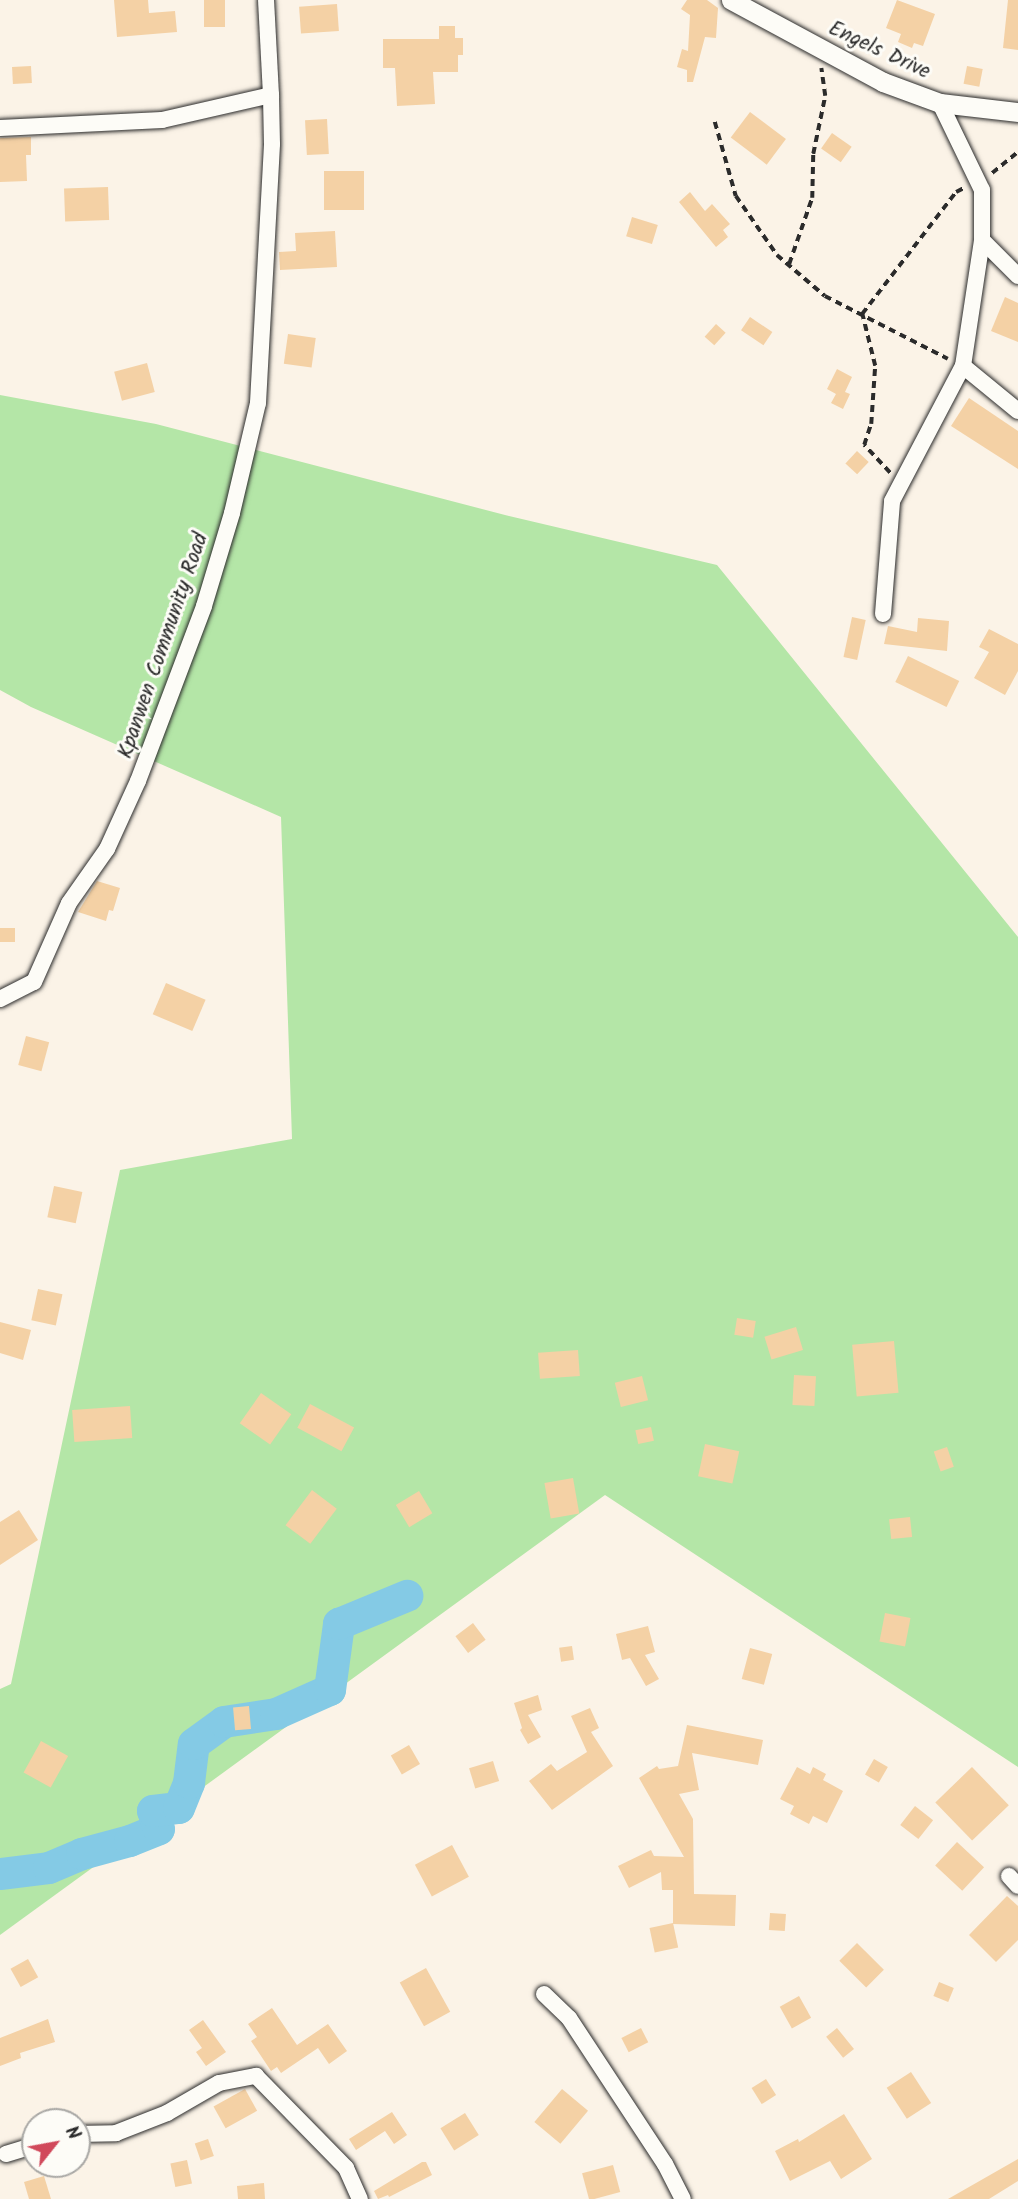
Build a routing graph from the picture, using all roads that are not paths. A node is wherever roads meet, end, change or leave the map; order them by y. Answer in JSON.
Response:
{"nodes":[{"id":1,"x":266,"y":0,"type":"edge"},
{"id":2,"x":731,"y":0,"type":"edge"},
{"id":3,"x":271,"y":95,"type":"junction"},
{"id":4,"x":940,"y":103,"type":"junction"},
{"id":5,"x":1018,"y":113,"type":"edge"},
{"id":6,"x":0,"y":128,"type":"edge"},
{"id":7,"x":982,"y":240,"type":"junction"},
{"id":8,"x":1018,"y":276,"type":"edge"},
{"id":9,"x":963,"y":366,"type":"junction"},
{"id":10,"x":1018,"y":411,"type":"edge"},
{"id":11,"x":883,"y":614,"type":"dead end"},
{"id":12,"x":0,"y":999,"type":"edge"},
{"id":13,"x":544,"y":1994,"type":"dead end"},
{"id":14,"x":91,"y":2134,"type":"edge"},
{"id":15,"x":21,"y":2149,"type":"edge"},
{"id":16,"x":6,"y":2154,"type":"dead end"},
{"id":17,"x":360,"y":2199,"type":"edge"},
{"id":18,"x":683,"y":2199,"type":"edge"}],
"edges":[{"from":1,"to":3,"type":"street","name":"Kpanwen Community Road"},
{"from":2,"to":4,"type":"street","name":"Engels Drive"},
{"from":3,"to":6,"type":"street"},
{"from":3,"to":12,"type":"street","name":"Kpanwen Community Road"},
{"from":4,"to":5,"type":"street","name":"Engels Drive"},
{"from":4,"to":7,"type":"street"},
{"from":7,"to":8,"type":"street"},
{"from":7,"to":9,"type":"street"},
{"from":9,"to":10,"type":"street"},
{"from":9,"to":11,"type":"street"},
{"from":13,"to":18,"type":"street"},
{"from":14,"to":17,"type":"street"},
{"from":15,"to":16,"type":"street"}]}
